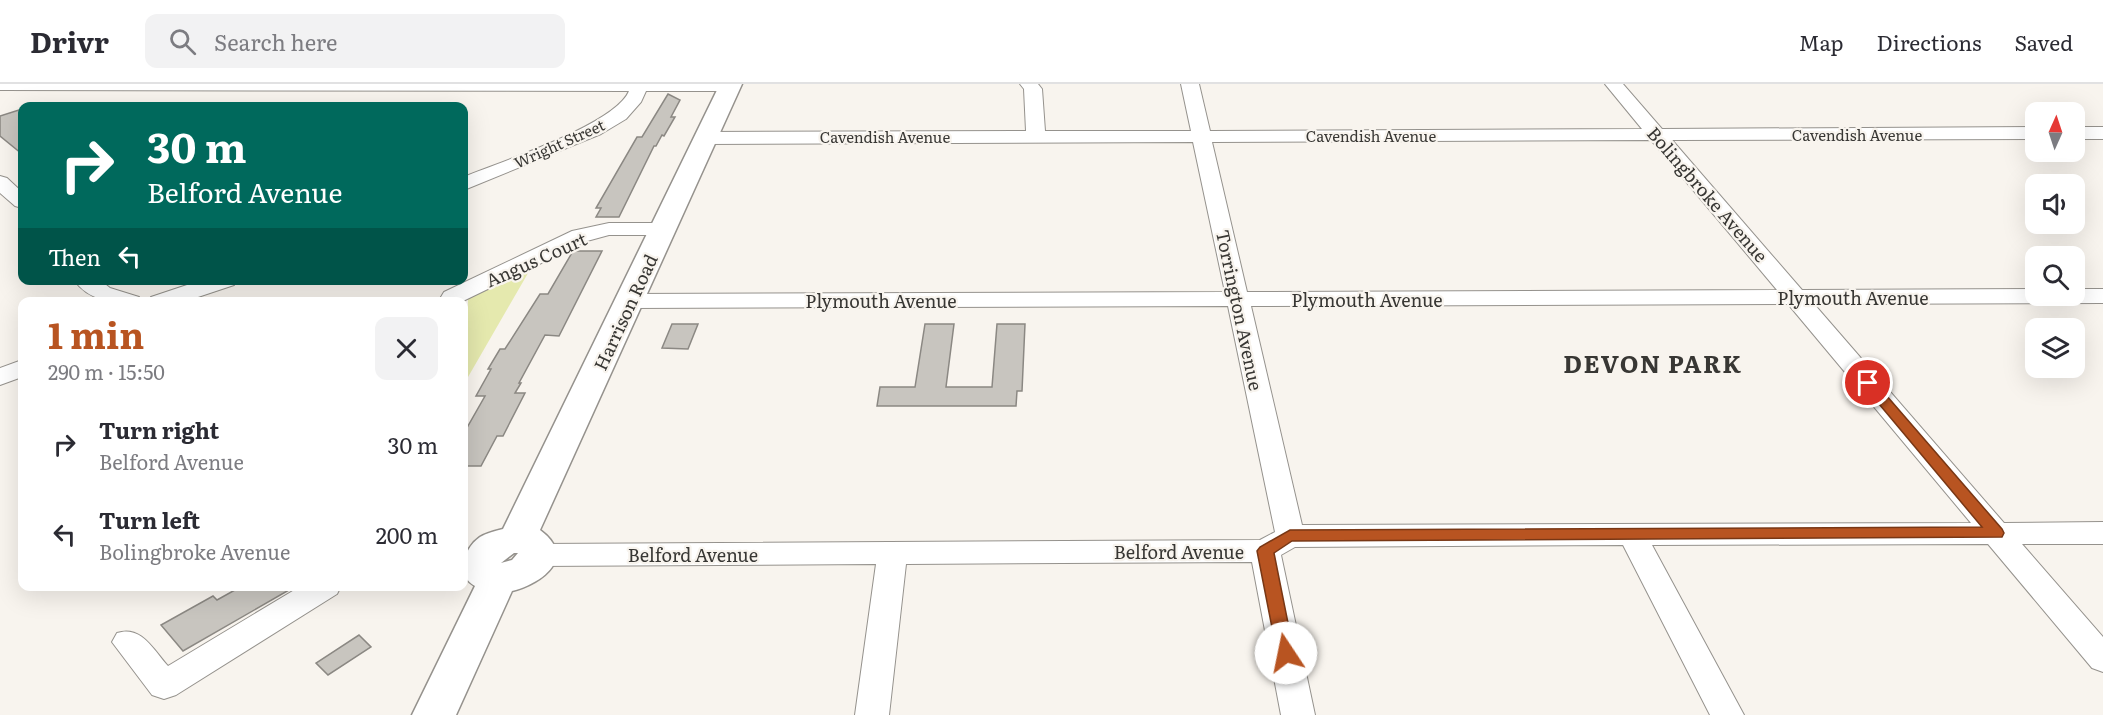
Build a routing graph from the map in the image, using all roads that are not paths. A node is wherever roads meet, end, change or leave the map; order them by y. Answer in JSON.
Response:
{"nodes":[{"id":1,"x":1029,"y":84,"type":"edge"},
{"id":2,"x":1190,"y":84,"type":"edge"},
{"id":3,"x":1614,"y":84,"type":"edge"},
{"id":4,"x":0,"y":85,"type":"edge"},
{"id":5,"x":324,"y":85,"type":"edge"},
{"id":6,"x":640,"y":85,"type":"edge"},
{"id":7,"x":731,"y":85,"type":"edge"},
{"id":8,"x":276,"y":86,"type":"junction"},
{"id":9,"x":259,"y":100,"type":"dead end"},
{"id":10,"x":2085,"y":133,"type":"edge"},
{"id":11,"x":2103,"y":133,"type":"edge"},
{"id":12,"x":1656,"y":134,"type":"junction"},
{"id":13,"x":2025,"y":134,"type":"edge"},
{"id":14,"x":1036,"y":135,"type":"junction"},
{"id":15,"x":1202,"y":135,"type":"junction"},
{"id":16,"x":706,"y":138,"type":"junction"},
{"id":17,"x":468,"y":182,"type":"edge"},
{"id":18,"x":0,"y":183,"type":"edge"},
{"id":19,"x":18,"y":199,"type":"edge"},
{"id":20,"x":664,"y":229,"type":"junction"},
{"id":21,"x":212,"y":285,"type":"edge"},
{"id":22,"x":216,"y":285,"type":"edge"},
{"id":23,"x":98,"y":292,"type":"edge"},
{"id":24,"x":2103,"y":296,"type":"edge"},
{"id":25,"x":114,"y":297,"type":"edge"},
{"id":26,"x":175,"y":297,"type":"edge"},
{"id":27,"x":191,"y":297,"type":"edge"},
{"id":28,"x":452,"y":297,"type":"edge"},
{"id":29,"x":1796,"y":297,"type":"junction"},
{"id":30,"x":1238,"y":299,"type":"junction"},
{"id":31,"x":630,"y":301,"type":"junction"},
{"id":32,"x":18,"y":370,"type":"edge"},
{"id":33,"x":0,"y":378,"type":"edge"},
{"id":34,"x":1996,"y":533,"type":"junction"},
{"id":35,"x":2103,"y":533,"type":"edge"},
{"id":36,"x":1632,"y":535,"type":"junction"},
{"id":37,"x":1277,"y":543,"type":"junction"},
{"id":38,"x":527,"y":547,"type":"junction"},
{"id":39,"x":891,"y":553,"type":"junction"},
{"id":40,"x":482,"y":564,"type":"edge"},
{"id":41,"x":318,"y":591,"type":"edge"},
{"id":42,"x":128,"y":642,"type":"dead end"},
{"id":43,"x":2103,"y":659,"type":"edge"},
{"id":44,"x":434,"y":715,"type":"edge"},
{"id":45,"x":872,"y":715,"type":"edge"},
{"id":46,"x":1298,"y":715,"type":"edge"},
{"id":47,"x":1726,"y":715,"type":"edge"}],
"edges":[{"from":1,"to":14,"type":"street"},
{"from":2,"to":15,"type":"street","name":"Torrington Avenue"},
{"from":3,"to":12,"type":"street","name":"Bolingbroke Avenue"},
{"from":4,"to":8,"type":"street"},
{"from":5,"to":6,"type":"street"},
{"from":5,"to":8,"type":"street"},
{"from":6,"to":7,"type":"street"},
{"from":6,"to":17,"type":"street","name":"Wright Street"},
{"from":7,"to":16,"type":"street","name":"Harrison Road"},
{"from":8,"to":9,"type":"street"},
{"from":10,"to":11,"type":"street"},
{"from":12,"to":13,"type":"street","name":"Cavendish Avenue"},
{"from":12,"to":15,"type":"street","name":"Cavendish Avenue"},
{"from":12,"to":29,"type":"street","name":"Bolingbroke Avenue"},
{"from":14,"to":15,"type":"street","name":"Cavendish Avenue"},
{"from":14,"to":16,"type":"street","name":"Cavendish Avenue"},
{"from":15,"to":30,"type":"street","name":"Torrington Avenue"},
{"from":16,"to":20,"type":"street","name":"Harrison Road"},
{"from":18,"to":19,"type":"street"},
{"from":20,"to":28,"type":"street","name":"Angus Court"},
{"from":20,"to":31,"type":"street","name":"Harrison Road"},
{"from":21,"to":26,"type":"street"},
{"from":22,"to":27,"type":"street"},
{"from":23,"to":25,"type":"street"},
{"from":24,"to":29,"type":"street","name":"Plymouth Avenue"},
{"from":29,"to":30,"type":"street","name":"Plymouth Avenue"},
{"from":29,"to":34,"type":"street","name":"Bolingbroke Avenue"},
{"from":30,"to":31,"type":"street","name":"Plymouth Avenue"},
{"from":30,"to":37,"type":"street","name":"Torrington Avenue"},
{"from":31,"to":38,"type":"street","name":"Harrison Road"},
{"from":32,"to":33,"type":"street"},
{"from":34,"to":35,"type":"street","name":"Belford Avenue"},
{"from":34,"to":36,"type":"street","name":"Belford Avenue"},
{"from":34,"to":43,"type":"street","name":"Bolingbroke Avenue"},
{"from":36,"to":37,"type":"street","name":"Belford Avenue"},
{"from":36,"to":47,"type":"street"},
{"from":37,"to":39,"type":"street","name":"Belford Avenue"},
{"from":37,"to":46,"type":"street","name":"Torrington Avenue"},
{"from":38,"to":39,"type":"street","name":"Belford Avenue"},
{"from":38,"to":40,"type":"street"},
{"from":39,"to":45,"type":"street"},
{"from":40,"to":44,"type":"street"},
{"from":41,"to":42,"type":"street"}]}
